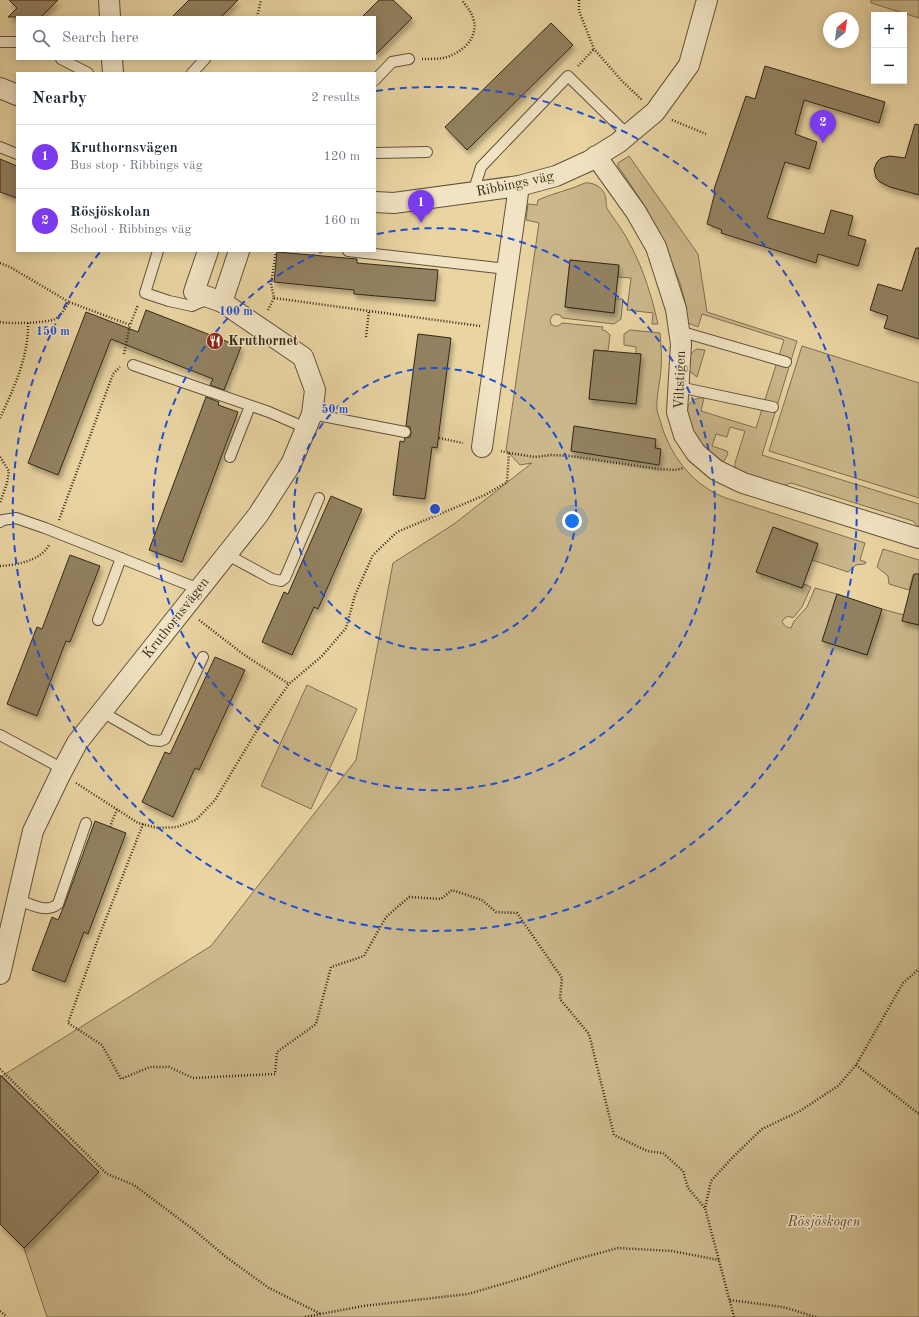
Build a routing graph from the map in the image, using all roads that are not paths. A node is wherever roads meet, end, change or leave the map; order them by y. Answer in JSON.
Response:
{"nodes":[{"id":1,"x":109,"y":0,"type":"edge"},
{"id":2,"x":707,"y":0,"type":"edge"},
{"id":3,"x":110,"y":16,"type":"edge"},
{"id":4,"x":0,"y":42,"type":"edge"},
{"id":5,"x":16,"y":42,"type":"edge"},
{"id":6,"x":409,"y":59,"type":"road end"},
{"id":7,"x":63,"y":60,"type":"edge"},
{"id":8,"x":112,"y":60,"type":"edge"},
{"id":9,"x":204,"y":60,"type":"edge"},
{"id":10,"x":86,"y":72,"type":"edge"},
{"id":11,"x":113,"y":72,"type":"edge"},
{"id":12,"x":193,"y":72,"type":"edge"},
{"id":13,"x":376,"y":79,"type":"edge"},
{"id":14,"x":0,"y":88,"type":"edge"},
{"id":15,"x":16,"y":95,"type":"edge"},
{"id":16,"x":628,"y":135,"type":"junction"},
{"id":17,"x":0,"y":147,"type":"edge"},
{"id":18,"x":427,"y":152,"type":"dead end"},
{"id":19,"x":376,"y":153,"type":"edge"},
{"id":20,"x":16,"y":154,"type":"edge"},
{"id":21,"x":596,"y":156,"type":"junction"},
{"id":22,"x":519,"y":186,"type":"junction"},
{"id":23,"x":473,"y":193,"type":"junction"},
{"id":24,"x":376,"y":202,"type":"edge"},
{"id":25,"x":158,"y":252,"type":"edge"},
{"id":26,"x":208,"y":252,"type":"edge"},
{"id":27,"x":239,"y":252,"type":"edge"},
{"id":28,"x":357,"y":252,"type":"edge"},
{"id":29,"x":507,"y":269,"type":"junction"},
{"id":30,"x":216,"y":300,"type":"junction"},
{"id":31,"x":679,"y":331,"type":"junction"},
{"id":32,"x":786,"y":362,"type":"dead end"},
{"id":33,"x":133,"y":365,"type":"road end"},
{"id":34,"x":679,"y":386,"type":"junction"},
{"id":35,"x":250,"y":406,"type":"junction"},
{"id":36,"x":773,"y":407,"type":"dead end"},
{"id":37,"x":309,"y":421,"type":"junction"},
{"id":38,"x":405,"y":432,"type":"dead end"},
{"id":39,"x":482,"y":447,"type":"road end"},
{"id":40,"x":230,"y":457,"type":"dead end"},
{"id":41,"x":319,"y":498,"type":"dead end"},
{"id":42,"x":0,"y":522,"type":"edge"},
{"id":43,"x":919,"y":538,"type":"edge"},
{"id":44,"x":226,"y":554,"type":"junction"},
{"id":45,"x":121,"y":558,"type":"junction"},
{"id":46,"x":199,"y":588,"type":"junction"},
{"id":47,"x":98,"y":620,"type":"dead end"},
{"id":48,"x":203,"y":657,"type":"dead end"},
{"id":49,"x":102,"y":712,"type":"junction"},
{"id":50,"x":0,"y":735,"type":"edge"},
{"id":51,"x":62,"y":771,"type":"junction"},
{"id":52,"x":86,"y":823,"type":"dead end"},
{"id":53,"x":17,"y":899,"type":"junction"},
{"id":54,"x":0,"y":974,"type":"edge"}],
"edges":[{"from":1,"to":3,"type":"street"},
{"from":2,"to":16,"type":"street","name":"Ribbings väg"},
{"from":4,"to":5,"type":"lane"},
{"from":6,"to":13,"type":"lane"},
{"from":7,"to":10,"type":"lane"},
{"from":8,"to":11,"type":"street"},
{"from":9,"to":12,"type":"lane"},
{"from":14,"to":15,"type":"street"},
{"from":16,"to":21,"type":"street","name":"Ribbings väg"},
{"from":16,"to":23,"type":"lane"},
{"from":17,"to":20,"type":"lane"},
{"from":18,"to":19,"type":"lane"},
{"from":21,"to":22,"type":"street","name":"Ribbings väg"},
{"from":21,"to":31,"type":"street","name":"Viltstigen"},
{"from":22,"to":23,"type":"street","name":"Ribbings väg"},
{"from":22,"to":29,"type":"street"},
{"from":23,"to":24,"type":"street","name":"Ribbings väg"},
{"from":25,"to":30,"type":"lane"},
{"from":26,"to":30,"type":"street","name":"Kruthornsvägen"},
{"from":27,"to":30,"type":"street"},
{"from":28,"to":29,"type":"lane"},
{"from":29,"to":39,"type":"street"},
{"from":30,"to":37,"type":"street","name":"Kruthornsvägen"},
{"from":31,"to":32,"type":"lane"},
{"from":31,"to":34,"type":"street","name":"Viltstigen"},
{"from":33,"to":35,"type":"lane"},
{"from":34,"to":36,"type":"lane"},
{"from":34,"to":43,"type":"street","name":"Viltstigen"},
{"from":35,"to":37,"type":"lane"},
{"from":35,"to":40,"type":"lane"},
{"from":37,"to":38,"type":"lane"},
{"from":37,"to":44,"type":"street","name":"Kruthornsvägen"},
{"from":41,"to":44,"type":"lane"},
{"from":42,"to":45,"type":"lane"},
{"from":44,"to":46,"type":"street","name":"Kruthornsvägen"},
{"from":45,"to":46,"type":"lane"},
{"from":45,"to":47,"type":"lane"},
{"from":46,"to":49,"type":"street","name":"Kruthornsvägen"},
{"from":48,"to":49,"type":"lane"},
{"from":49,"to":51,"type":"street","name":"Kruthornsvägen"},
{"from":50,"to":51,"type":"lane"},
{"from":51,"to":53,"type":"street","name":"Kruthornsvägen"},
{"from":52,"to":53,"type":"lane"},
{"from":53,"to":54,"type":"street","name":"Kruthornsvägen"}]}
